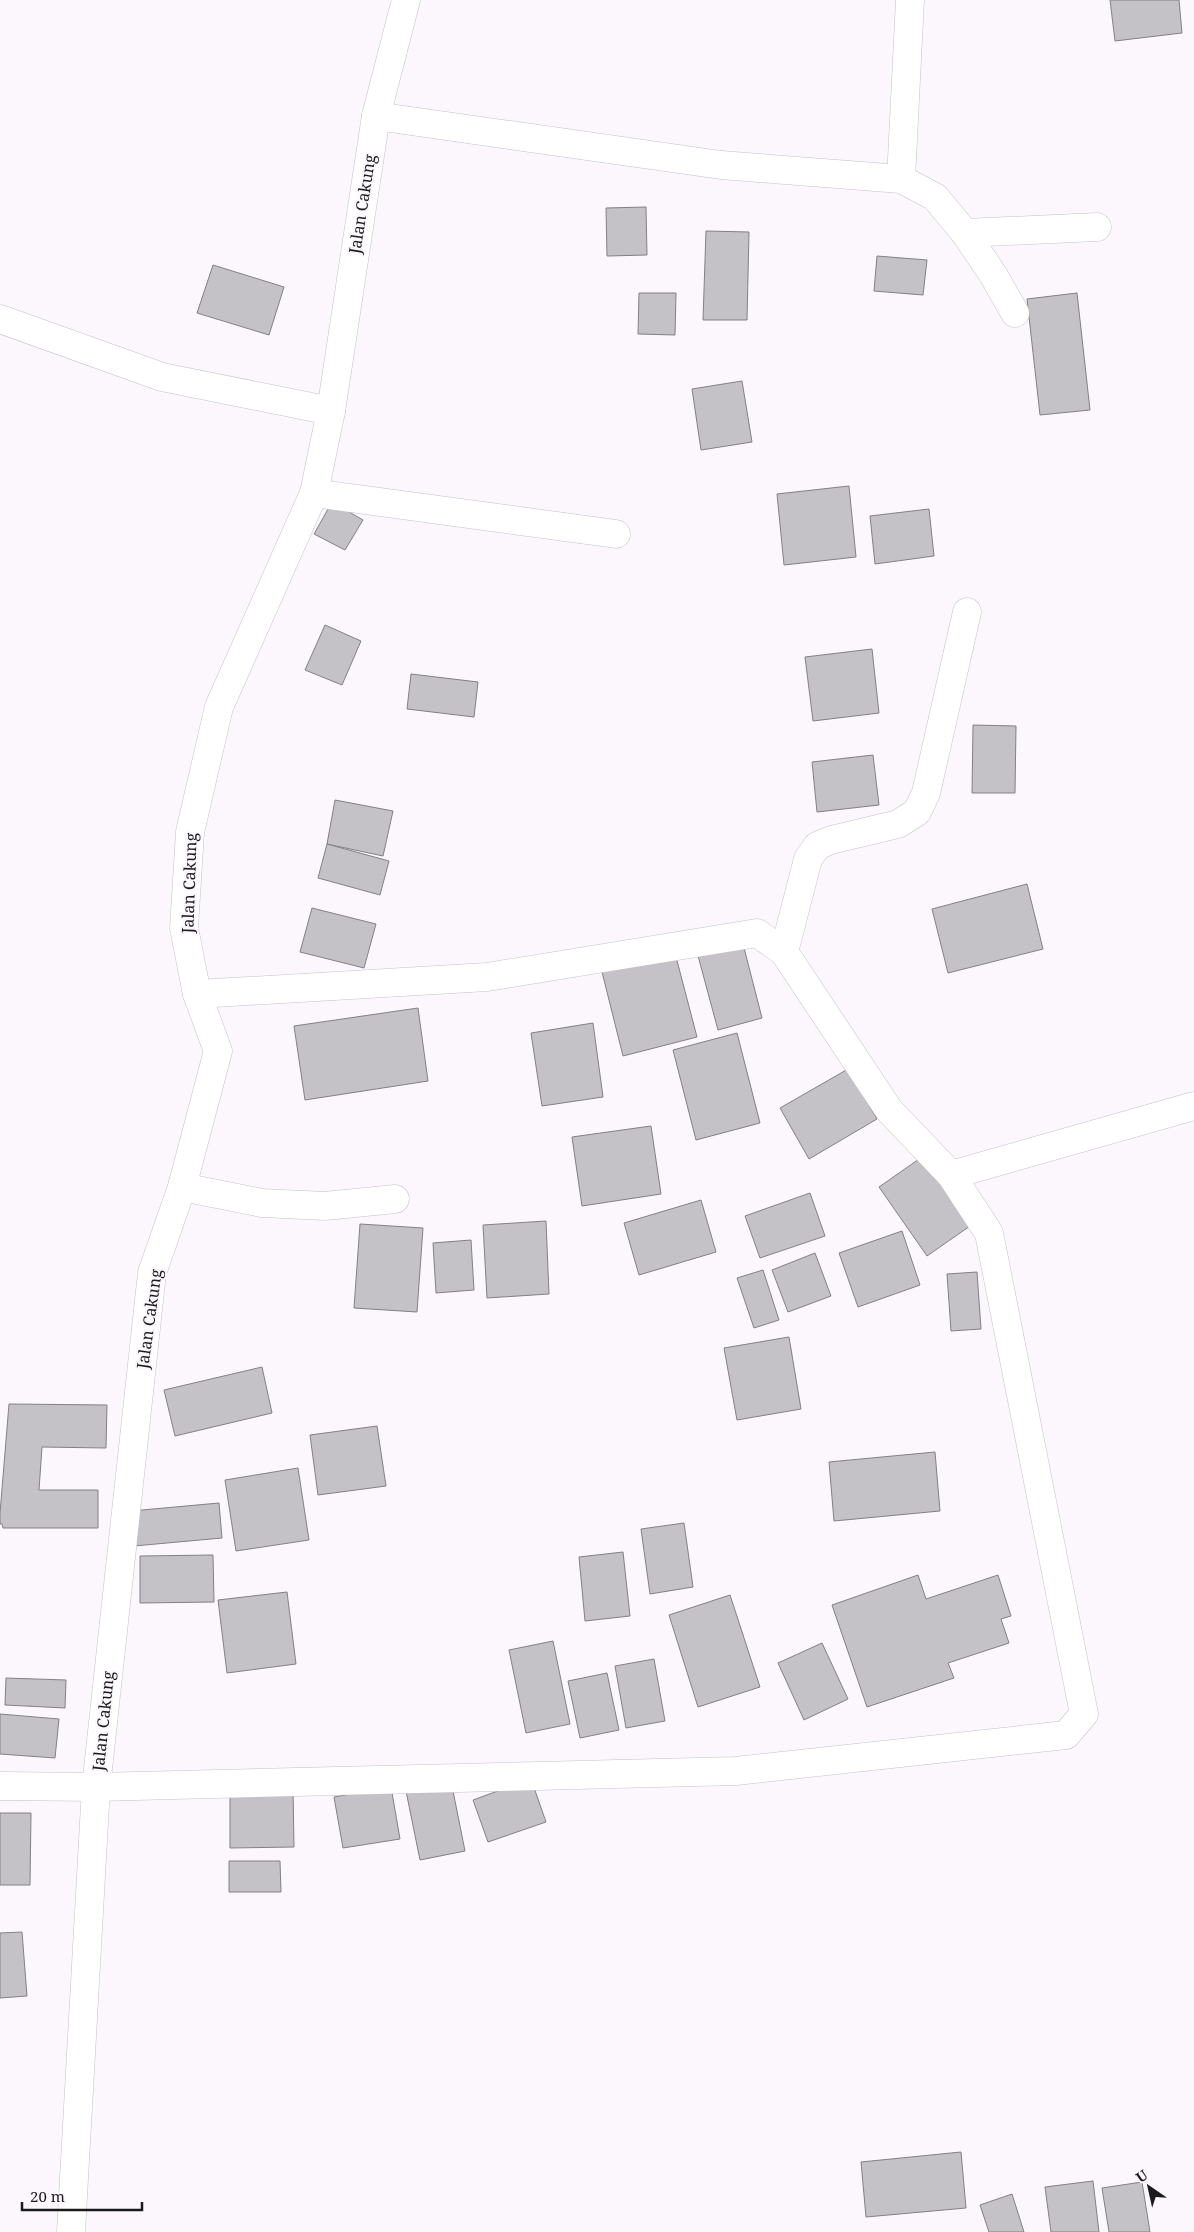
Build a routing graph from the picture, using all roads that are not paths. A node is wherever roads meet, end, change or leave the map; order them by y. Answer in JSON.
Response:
{"nodes":[{"id":1,"x":406,"y":0,"type":"edge"},
{"id":2,"x":910,"y":0,"type":"edge"},
{"id":3,"x":376,"y":116,"type":"junction"},
{"id":4,"x":901,"y":179,"type":"junction"},
{"id":5,"x":1097,"y":227,"type":"dead end"},
{"id":6,"x":965,"y":233,"type":"junction"},
{"id":7,"x":1015,"y":313,"type":"dead end"},
{"id":8,"x":0,"y":319,"type":"edge"},
{"id":9,"x":331,"y":411,"type":"junction"},
{"id":10,"x":314,"y":493,"type":"junction"},
{"id":11,"x":616,"y":534,"type":"dead end"},
{"id":12,"x":966,"y":612,"type":"dead end"},
{"id":13,"x":784,"y":952,"type":"junction"},
{"id":14,"x":197,"y":994,"type":"junction"},
{"id":15,"x":1194,"y":1106,"type":"edge"},
{"id":16,"x":951,"y":1175,"type":"junction"},
{"id":17,"x":182,"y":1188,"type":"junction"},
{"id":18,"x":395,"y":1199,"type":"dead end"},
{"id":19,"x":0,"y":1786,"type":"edge"},
{"id":20,"x":96,"y":1787,"type":"junction"},
{"id":21,"x":71,"y":2232,"type":"edge"}],
"edges":[{"from":1,"to":3,"type":"street","name":"Jalan Cakung"},
{"from":2,"to":4,"type":"street"},
{"from":3,"to":4,"type":"street"},
{"from":3,"to":9,"type":"street","name":"Jalan Cakung"},
{"from":4,"to":6,"type":"street"},
{"from":5,"to":6,"type":"street"},
{"from":6,"to":7,"type":"street"},
{"from":8,"to":9,"type":"street"},
{"from":9,"to":10,"type":"street","name":"Jalan Cakung"},
{"from":10,"to":11,"type":"street"},
{"from":10,"to":14,"type":"street","name":"Jalan Cakung"},
{"from":12,"to":13,"type":"street"},
{"from":13,"to":14,"type":"street"},
{"from":13,"to":16,"type":"street"},
{"from":14,"to":17,"type":"street","name":"Jalan Cakung"},
{"from":15,"to":16,"type":"street"},
{"from":16,"to":20,"type":"street"},
{"from":17,"to":18,"type":"street"},
{"from":17,"to":20,"type":"street","name":"Jalan Cakung"},
{"from":19,"to":20,"type":"street"},
{"from":20,"to":21,"type":"street","name":"Jalan Cakung"}]}
